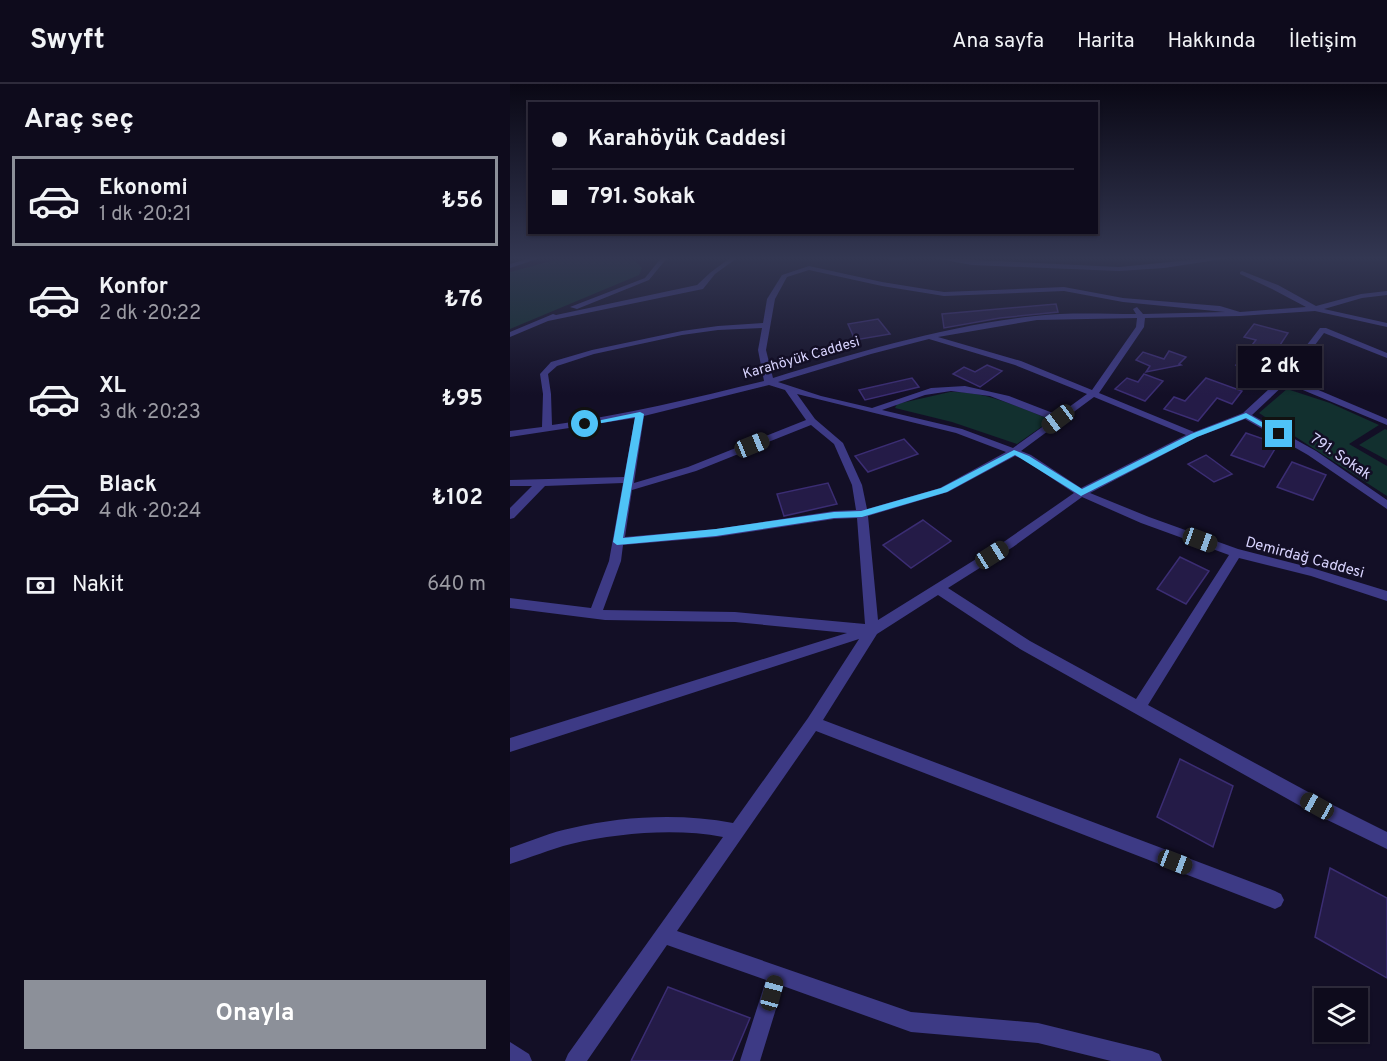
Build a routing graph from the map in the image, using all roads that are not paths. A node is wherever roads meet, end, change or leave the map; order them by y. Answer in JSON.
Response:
{"nodes":[{"id":1,"x":586,"y":304,"type":"edge"},
{"id":2,"x":617,"y":304,"type":"edge"},
{"id":3,"x":770,"y":304,"type":"edge"},
{"id":4,"x":1134,"y":304,"type":"edge"},
{"id":5,"x":1165,"y":304,"type":"edge"},
{"id":6,"x":1305,"y":304,"type":"edge"},
{"id":7,"x":1334,"y":304,"type":"edge"},
{"id":8,"x":1315,"y":309,"type":"junction"},
{"id":9,"x":1240,"y":314,"type":"junction"},
{"id":10,"x":1141,"y":316,"type":"junction"},
{"id":11,"x":547,"y":319,"type":"junction"},
{"id":12,"x":766,"y":325,"type":"junction"},
{"id":13,"x":1387,"y":326,"type":"edge"},
{"id":14,"x":1323,"y":330,"type":"junction"},
{"id":15,"x":510,"y":335,"type":"edge"},
{"id":16,"x":929,"y":337,"type":"junction"},
{"id":17,"x":1387,"y":356,"type":"edge"},
{"id":18,"x":1286,"y":379,"type":"junction"},
{"id":19,"x":769,"y":382,"type":"junction"},
{"id":20,"x":788,"y":388,"type":"junction"},
{"id":21,"x":1093,"y":394,"type":"junction"},
{"id":22,"x":873,"y":411,"type":"junction"},
{"id":23,"x":640,"y":414,"type":"junction"},
{"id":24,"x":1246,"y":415,"type":"junction"},
{"id":25,"x":1058,"y":419,"type":"junction"},
{"id":26,"x":812,"y":421,"type":"junction"},
{"id":27,"x":1387,"y":422,"type":"edge"},
{"id":28,"x":547,"y":429,"type":"junction"},
{"id":29,"x":510,"y":434,"type":"edge"},
{"id":30,"x":1194,"y":435,"type":"junction"},
{"id":31,"x":1014,"y":452,"type":"junction"},
{"id":32,"x":543,"y":482,"type":"junction"},
{"id":33,"x":510,"y":483,"type":"edge"},
{"id":34,"x":628,"y":484,"type":"junction"},
{"id":35,"x":1081,"y":493,"type":"junction"},
{"id":36,"x":1387,"y":505,"type":"edge"},
{"id":37,"x":862,"y":514,"type":"junction"},
{"id":38,"x":510,"y":515,"type":"edge"},
{"id":39,"x":617,"y":542,"type":"junction"},
{"id":40,"x":1236,"y":553,"type":"junction"},
{"id":41,"x":939,"y":589,"type":"junction"},
{"id":42,"x":1387,"y":596,"type":"edge"},
{"id":43,"x":510,"y":603,"type":"edge"},
{"id":44,"x":595,"y":614,"type":"junction"},
{"id":45,"x":872,"y":630,"type":"junction"},
{"id":46,"x":1139,"y":707,"type":"junction"},
{"id":47,"x":813,"y":723,"type":"junction"},
{"id":48,"x":510,"y":745,"type":"edge"},
{"id":49,"x":737,"y":832,"type":"junction"},
{"id":50,"x":1387,"y":841,"type":"edge"},
{"id":51,"x":510,"y":855,"type":"edge"},
{"id":52,"x":1275,"y":900,"type":"dead end"},
{"id":53,"x":664,"y":935,"type":"junction"},
{"id":54,"x":777,"y":976,"type":"junction"},
{"id":55,"x":510,"y":1052,"type":"edge"},
{"id":56,"x":522,"y":1061,"type":"edge"},
{"id":57,"x":575,"y":1061,"type":"edge"},
{"id":58,"x":750,"y":1061,"type":"edge"},
{"id":59,"x":1152,"y":1061,"type":"edge"}],
"edges":[{"from":1,"to":11,"type":"street"},
{"from":2,"to":11,"type":"street"},
{"from":3,"to":12,"type":"street"},
{"from":4,"to":10,"type":"street"},
{"from":5,"to":9,"type":"street"},
{"from":6,"to":8,"type":"street"},
{"from":7,"to":8,"type":"street","name":"Karahöyük Caddesi"},
{"from":8,"to":9,"type":"street","name":"Karahöyük Caddesi"},
{"from":8,"to":13,"type":"street"},
{"from":8,"to":14,"type":"street"},
{"from":9,"to":10,"type":"street","name":"Karahöyük Caddesi"},
{"from":10,"to":16,"type":"street","name":"Karahöyük Caddesi"},
{"from":10,"to":21,"type":"street"},
{"from":11,"to":15,"type":"street"},
{"from":12,"to":19,"type":"street"},
{"from":12,"to":28,"type":"street"},
{"from":14,"to":17,"type":"street"},
{"from":14,"to":18,"type":"street"},
{"from":16,"to":19,"type":"street","name":"Karahöyük Caddesi"},
{"from":16,"to":21,"type":"street"},
{"from":18,"to":24,"type":"street"},
{"from":18,"to":27,"type":"street"},
{"from":19,"to":20,"type":"street","name":"Demirdağ Caddesi"},
{"from":19,"to":23,"type":"street","name":"Karahöyük Caddesi"},
{"from":20,"to":22,"type":"street","name":"Demirdağ Caddesi"},
{"from":20,"to":26,"type":"street"},
{"from":21,"to":25,"type":"street"},
{"from":21,"to":30,"type":"street"},
{"from":22,"to":25,"type":"street"},
{"from":22,"to":31,"type":"street","name":"Demirdağ Caddesi"},
{"from":23,"to":28,"type":"street","name":"Karahöyük Caddesi"},
{"from":23,"to":34,"type":"street"},
{"from":24,"to":30,"type":"street"},
{"from":24,"to":36,"type":"street","name":"791. Sokak"},
{"from":25,"to":31,"type":"street"},
{"from":26,"to":34,"type":"street"},
{"from":26,"to":37,"type":"street"},
{"from":28,"to":29,"type":"street","name":"Karahöyük Caddesi"},
{"from":30,"to":35,"type":"street"},
{"from":31,"to":35,"type":"street","name":"Demirdağ Caddesi"},
{"from":31,"to":37,"type":"street"},
{"from":32,"to":33,"type":"street"},
{"from":32,"to":34,"type":"street"},
{"from":32,"to":38,"type":"street"},
{"from":34,"to":39,"type":"street"},
{"from":35,"to":40,"type":"street","name":"Demirdağ Caddesi"},
{"from":35,"to":41,"type":"street"},
{"from":37,"to":39,"type":"street"},
{"from":37,"to":45,"type":"street"},
{"from":39,"to":44,"type":"street"},
{"from":40,"to":42,"type":"street","name":"Demirdağ Caddesi"},
{"from":40,"to":46,"type":"street"},
{"from":41,"to":45,"type":"street"},
{"from":41,"to":46,"type":"street"},
{"from":43,"to":44,"type":"street"},
{"from":44,"to":45,"type":"street"},
{"from":45,"to":47,"type":"street"},
{"from":45,"to":48,"type":"street"},
{"from":46,"to":50,"type":"street"},
{"from":47,"to":49,"type":"street"},
{"from":47,"to":52,"type":"street"},
{"from":49,"to":51,"type":"street"},
{"from":49,"to":53,"type":"street"},
{"from":53,"to":54,"type":"street"},
{"from":53,"to":57,"type":"street"},
{"from":54,"to":58,"type":"street"},
{"from":54,"to":59,"type":"street"},
{"from":55,"to":56,"type":"street"}]}
